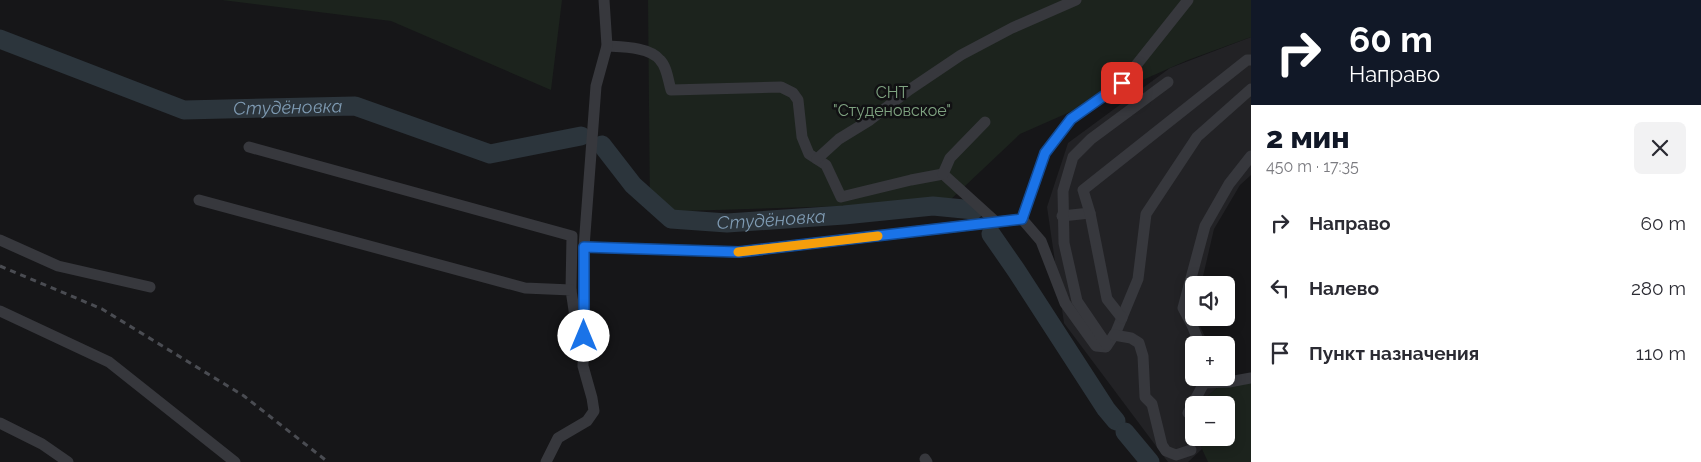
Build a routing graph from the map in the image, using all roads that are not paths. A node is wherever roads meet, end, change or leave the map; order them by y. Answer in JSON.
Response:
{"nodes":[{"id":1,"x":604,"y":0,"type":"edge"},
{"id":2,"x":1076,"y":0,"type":"edge"},
{"id":3,"x":1188,"y":0,"type":"edge"},
{"id":4,"x":607,"y":46,"type":"junction"},
{"id":5,"x":1251,"y":60,"type":"edge"},
{"id":6,"x":1168,"y":82,"type":"dead end"},
{"id":7,"x":1251,"y":89,"type":"edge"},
{"id":8,"x":985,"y":122,"type":"dead end"},
{"id":9,"x":249,"y":147,"type":"dead end"},
{"id":10,"x":1251,"y":156,"type":"edge"},
{"id":11,"x":817,"y":159,"type":"junction"},
{"id":12,"x":943,"y":174,"type":"junction"},
{"id":13,"x":199,"y":200,"type":"dead end"},
{"id":14,"x":1090,"y":213,"type":"junction"},
{"id":15,"x":1062,"y":216,"type":"junction"},
{"id":16,"x":1022,"y":219,"type":"junction"},
{"id":17,"x":996,"y":222,"type":"junction"},
{"id":18,"x":0,"y":240,"type":"edge"},
{"id":19,"x":584,"y":247,"type":"junction"},
{"id":20,"x":150,"y":287,"type":"dead end"},
{"id":21,"x":571,"y":290,"type":"junction"},
{"id":22,"x":0,"y":311,"type":"edge"},
{"id":23,"x":1122,"y":318,"type":"junction"},
{"id":24,"x":584,"y":321,"type":"junction"},
{"id":25,"x":1196,"y":336,"type":"edge"},
{"id":26,"x":1110,"y":340,"type":"junction"},
{"id":27,"x":1251,"y":378,"type":"edge"},
{"id":28,"x":1235,"y":381,"type":"edge"},
{"id":29,"x":0,"y":423,"type":"edge"},
{"id":30,"x":1191,"y":450,"type":"dead end"},
{"id":31,"x":68,"y":462,"type":"edge"},
{"id":32,"x":236,"y":462,"type":"edge"},
{"id":33,"x":546,"y":462,"type":"edge"}],
"edges":[{"from":1,"to":4,"type":"street"},
{"from":2,"to":11,"type":"street"},
{"from":3,"to":16,"type":"street"},
{"from":4,"to":11,"type":"street"},
{"from":4,"to":19,"type":"street"},
{"from":5,"to":14,"type":"street"},
{"from":6,"to":15,"type":"street"},
{"from":7,"to":23,"type":"street"},
{"from":8,"to":12,"type":"street"},
{"from":9,"to":21,"type":"street"},
{"from":10,"to":25,"type":"street"},
{"from":11,"to":12,"type":"street"},
{"from":12,"to":17,"type":"street"},
{"from":13,"to":21,"type":"street"},
{"from":14,"to":15,"type":"street"},
{"from":14,"to":23,"type":"street"},
{"from":15,"to":26,"type":"street"},
{"from":16,"to":17,"type":"street"},
{"from":16,"to":26,"type":"street"},
{"from":17,"to":19,"type":"street"},
{"from":18,"to":20,"type":"street"},
{"from":19,"to":24,"type":"street"},
{"from":21,"to":24,"type":"street"},
{"from":22,"to":32,"type":"street"},
{"from":23,"to":26,"type":"street"},
{"from":24,"to":33,"type":"street"},
{"from":26,"to":30,"type":"street"},
{"from":27,"to":28,"type":"street"},
{"from":29,"to":31,"type":"street"}]}
